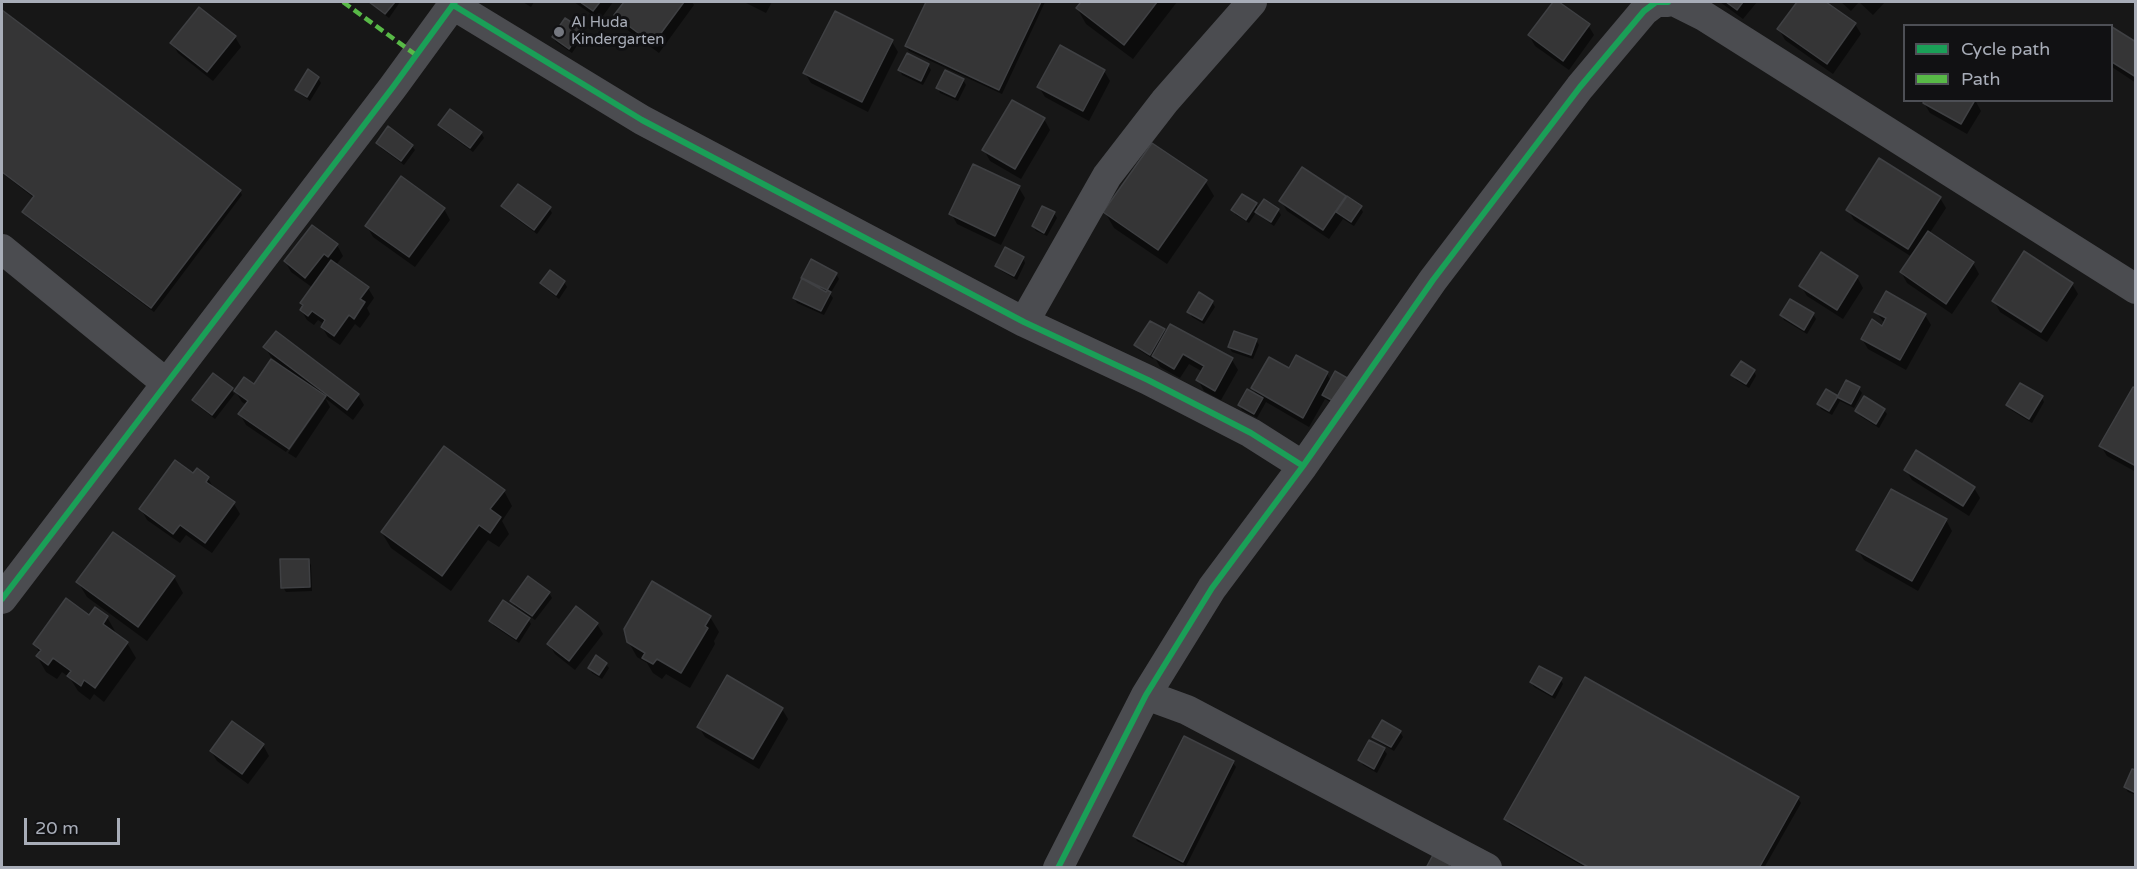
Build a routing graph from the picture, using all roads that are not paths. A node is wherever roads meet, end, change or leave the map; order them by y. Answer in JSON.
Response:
{"nodes":[{"id":1,"x":1252,"y":2,"type":"edge"},
{"id":2,"x":1676,"y":2,"type":"edge"},
{"id":3,"x":454,"y":3,"type":"edge"},
{"id":4,"x":1649,"y":5,"type":"edge"},
{"id":5,"x":2,"y":249,"type":"edge"},
{"id":6,"x":2136,"y":289,"type":"edge"},
{"id":7,"x":1024,"y":322,"type":"junction"},
{"id":8,"x":166,"y":383,"type":"junction"},
{"id":9,"x":1303,"y":466,"type":"junction"},
{"id":10,"x":2,"y":599,"type":"edge"},
{"id":11,"x":1146,"y":695,"type":"junction"},
{"id":12,"x":1058,"y":867,"type":"edge"},
{"id":13,"x":1487,"y":867,"type":"edge"}],
"edges":[{"from":1,"to":7,"type":"street"},
{"from":2,"to":6,"type":"street"},
{"from":3,"to":7,"type":"street"},
{"from":3,"to":8,"type":"street"},
{"from":4,"to":9,"type":"street"},
{"from":5,"to":8,"type":"street"},
{"from":7,"to":9,"type":"street"},
{"from":8,"to":10,"type":"street"},
{"from":9,"to":11,"type":"street"},
{"from":11,"to":12,"type":"street"},
{"from":11,"to":13,"type":"street"}]}
